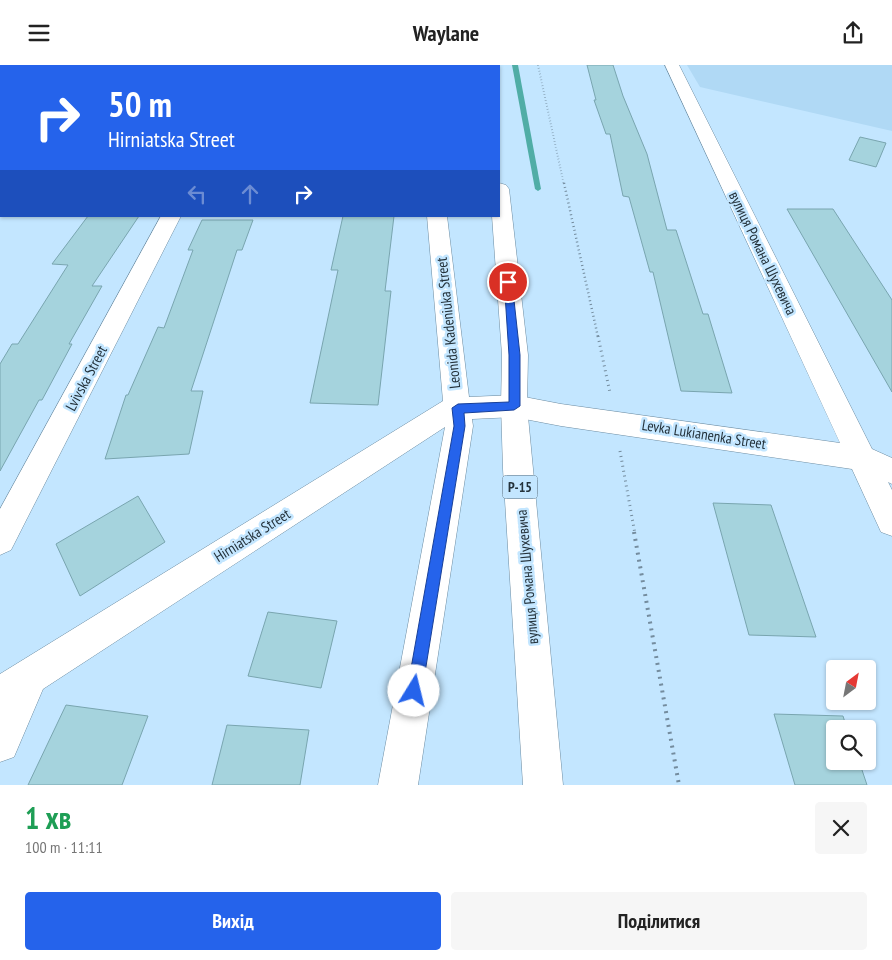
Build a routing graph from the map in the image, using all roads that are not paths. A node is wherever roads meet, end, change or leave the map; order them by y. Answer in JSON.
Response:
{"nodes":[{"id":1,"x":672,"y":65,"type":"edge"},
{"id":2,"x":500,"y":199,"type":"edge"},
{"id":3,"x":170,"y":217,"type":"edge"},
{"id":4,"x":437,"y":217,"type":"edge"},
{"id":5,"x":514,"y":406,"type":"junction"},
{"id":6,"x":458,"y":408,"type":"junction"},
{"id":7,"x":862,"y":458,"type":"junction"},
{"id":8,"x":892,"y":471,"type":"edge"},
{"id":9,"x":892,"y":521,"type":"edge"},
{"id":10,"x":0,"y":540,"type":"edge"},
{"id":11,"x":30,"y":676,"type":"junction"},
{"id":12,"x":0,"y":695,"type":"edge"},
{"id":13,"x":0,"y":743,"type":"edge"},
{"id":14,"x":398,"y":785,"type":"edge"},
{"id":15,"x":543,"y":785,"type":"edge"}],
"edges":[{"from":1,"to":7,"type":"street","name":"вулиця Романа Шухевича"},
{"from":2,"to":5,"type":"street","name":"вулиця Романа Шухевича","number":"Р-15"},
{"from":3,"to":10,"type":"street","name":"Lvivska Street"},
{"from":4,"to":6,"type":"street","name":"Leonida Kadeniuka Street"},
{"from":5,"to":6,"type":"street","name":"Hirniatska Street"},
{"from":5,"to":7,"type":"street","name":"Levka Lukianenka Street"},
{"from":5,"to":15,"type":"street","name":"вулиця Романа Шухевича","number":"Р-15"},
{"from":6,"to":11,"type":"street","name":"Hirniatska Street"},
{"from":6,"to":14,"type":"street","name":"Leonida Kadeniuka Street"},
{"from":7,"to":8,"type":"street","name":"Levka Lukianenka Street"},
{"from":7,"to":9,"type":"street","name":"вулиця Романа Шухевича"},
{"from":11,"to":12,"type":"street","name":"Hirniatska Street"},
{"from":11,"to":13,"type":"street"}]}
